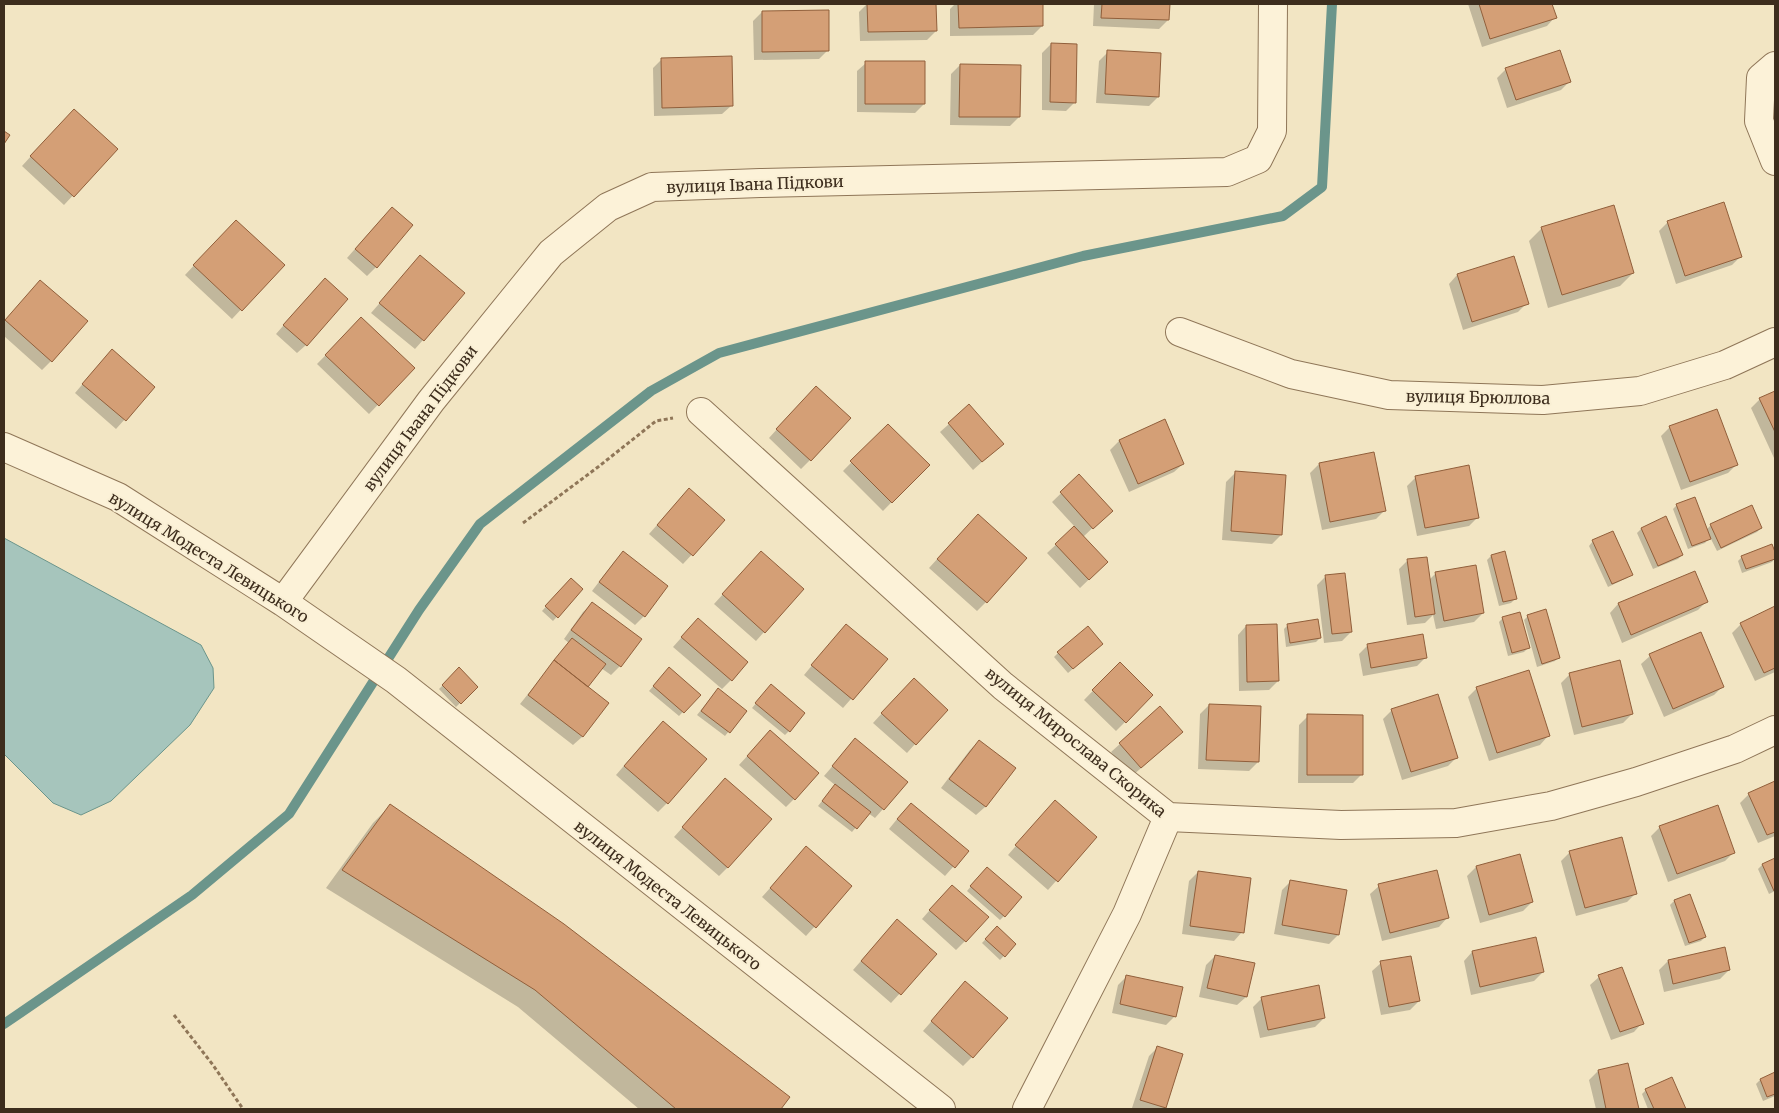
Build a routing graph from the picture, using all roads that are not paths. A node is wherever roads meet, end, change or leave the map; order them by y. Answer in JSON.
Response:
{"nodes":[{"id":1,"x":1273,"y":4,"type":"edge"},
{"id":2,"x":1775,"y":66,"type":"edge"},
{"id":3,"x":1775,"y":161,"type":"edge"},
{"id":4,"x":1180,"y":332,"type":"dead end"},
{"id":5,"x":1775,"y":342,"type":"edge"},
{"id":6,"x":701,"y":412,"type":"road end"},
{"id":7,"x":4,"y":447,"type":"edge"},
{"id":8,"x":283,"y":602,"type":"junction"},
{"id":9,"x":1775,"y":730,"type":"edge"},
{"id":10,"x":1168,"y":817,"type":"junction"},
{"id":11,"x":941,"y":1109,"type":"edge"},
{"id":12,"x":1027,"y":1109,"type":"edge"}],
"edges":[{"from":1,"to":8,"type":"street","name":"вулиця Івана Підкови"},
{"from":2,"to":3,"type":"street"},
{"from":4,"to":5,"type":"street","name":"вулиця Брюллова"},
{"from":6,"to":10,"type":"street","name":"вулиця Мирослава Скорика"},
{"from":7,"to":8,"type":"street","name":"вулиця Модеста Левицького"},
{"from":8,"to":11,"type":"street","name":"вулиця Модеста Левицького"},
{"from":9,"to":10,"type":"street","name":"вулиця Мирослава Скорика"},
{"from":10,"to":12,"type":"street"}]}
